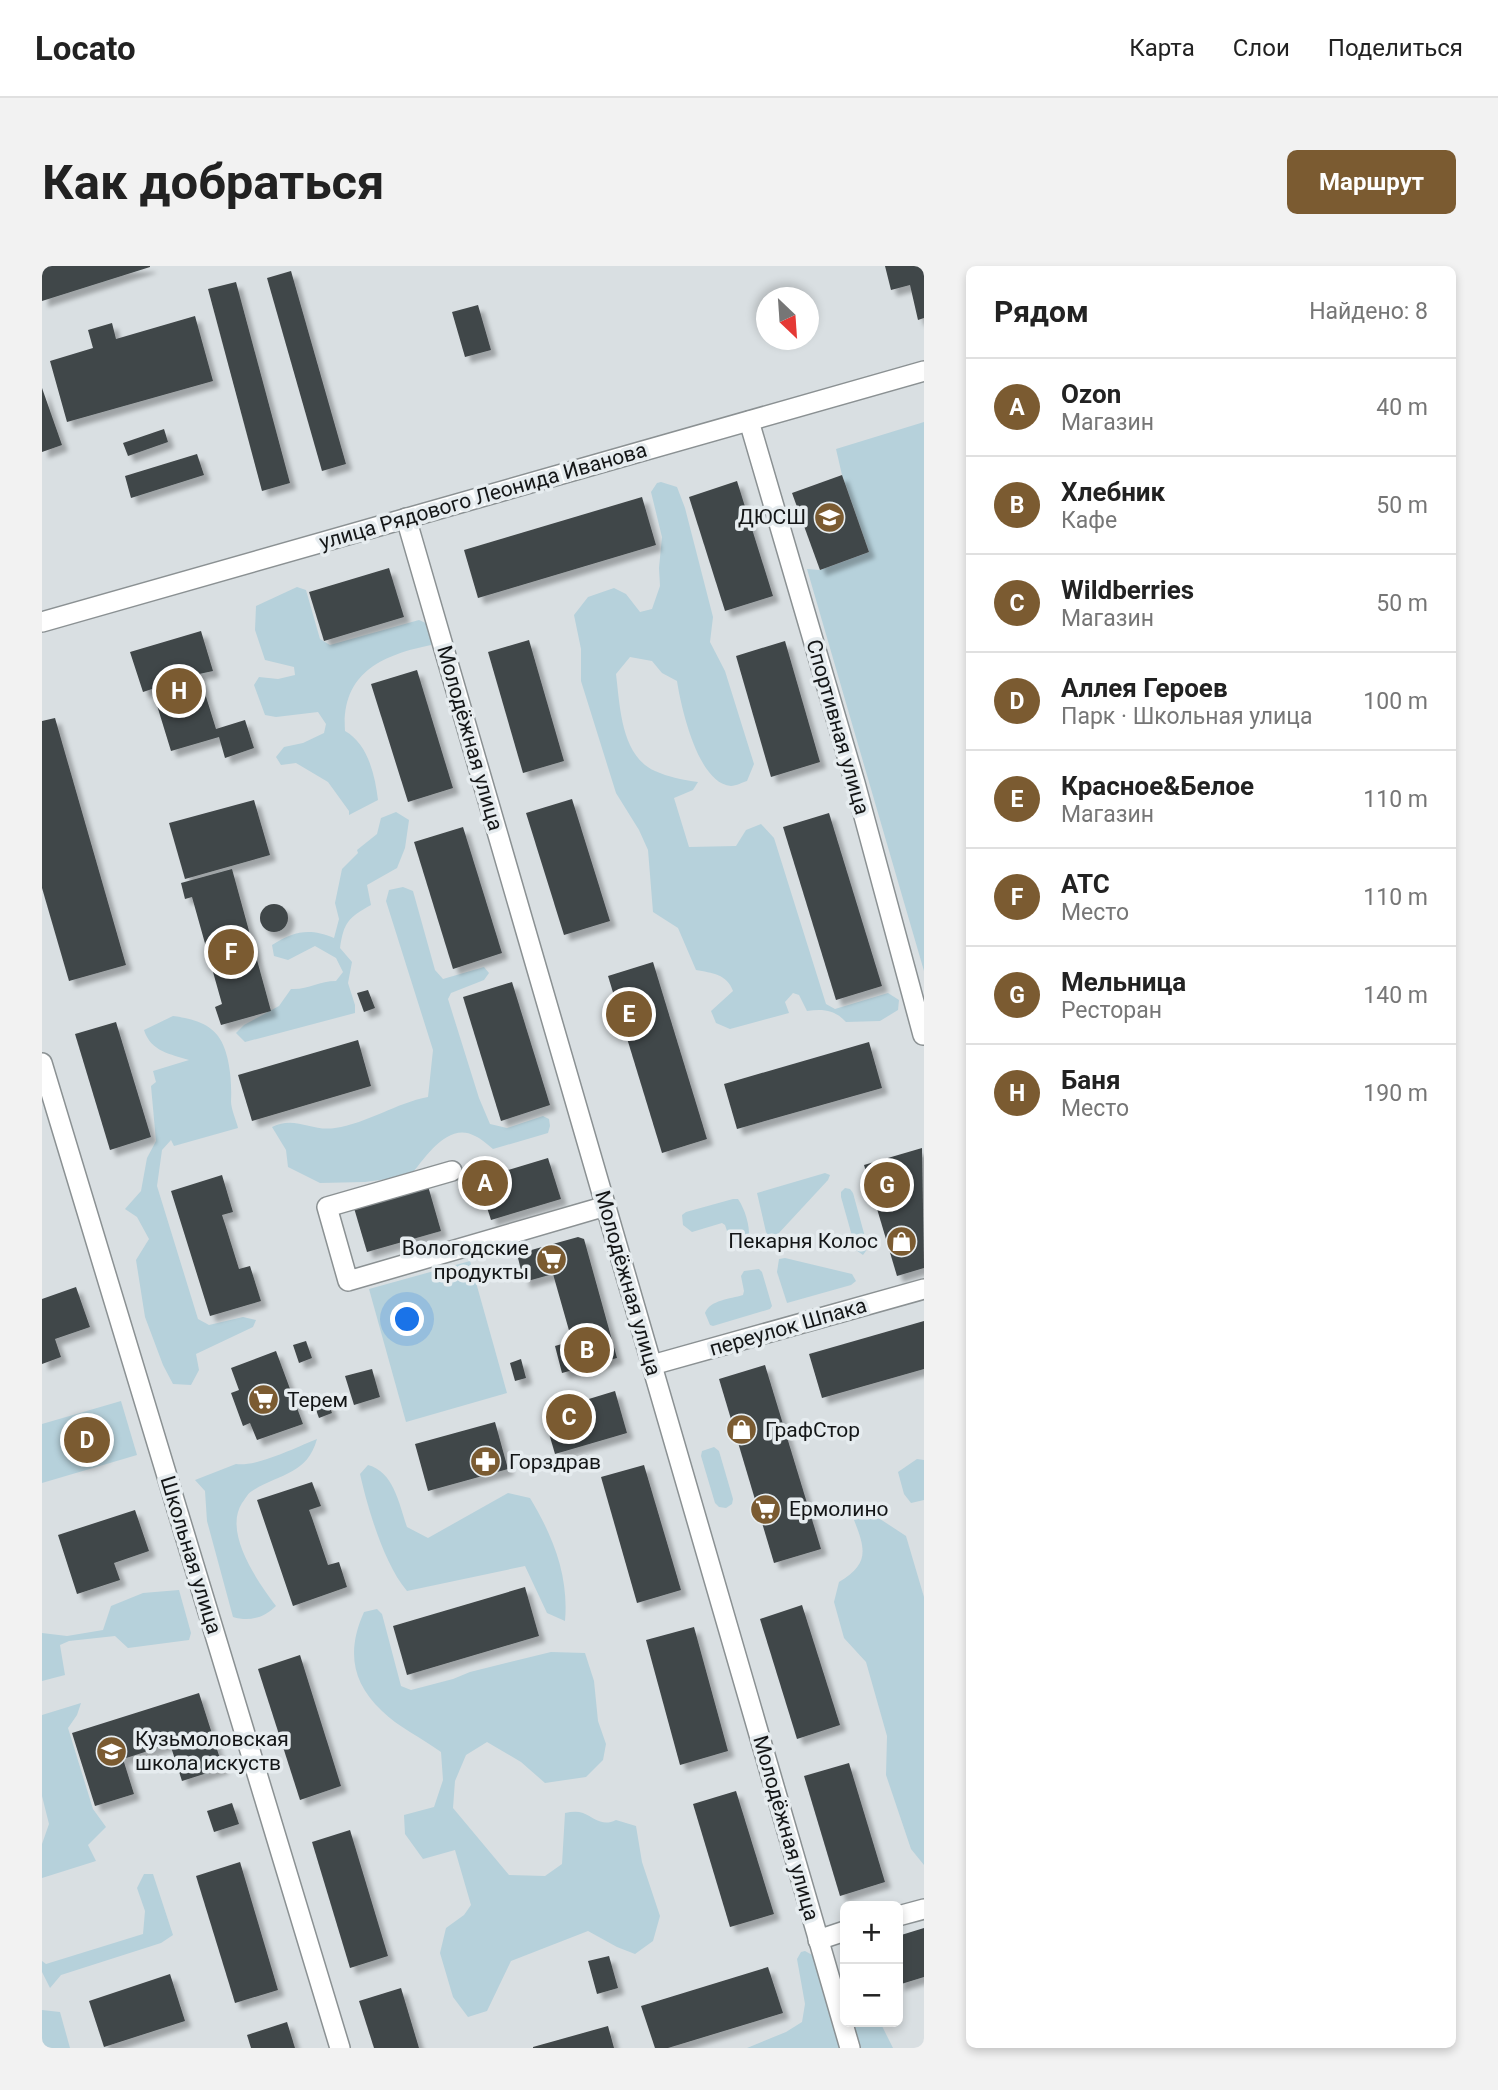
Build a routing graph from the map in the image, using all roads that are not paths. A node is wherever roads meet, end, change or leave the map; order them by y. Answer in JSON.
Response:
{"nodes":[{"id":1,"x":924,"y":371,"type":"edge"},
{"id":2,"x":749,"y":421,"type":"junction"},
{"id":3,"x":406,"y":518,"type":"junction"},
{"id":4,"x":42,"y":622,"type":"edge"},
{"id":5,"x":923,"y":1035,"type":"edge"},
{"id":6,"x":42,"y":1062,"type":"edge"},
{"id":7,"x":452,"y":1171,"type":"dead end"},
{"id":8,"x":606,"y":1206,"type":"junction"},
{"id":9,"x":924,"y":1289,"type":"edge"},
{"id":10,"x":652,"y":1365,"type":"junction"},
{"id":11,"x":924,"y":1909,"type":"edge"},
{"id":12,"x":903,"y":1915,"type":"edge"},
{"id":13,"x":840,"y":1933,"type":"edge"},
{"id":14,"x":818,"y":1940,"type":"junction"},
{"id":15,"x":340,"y":2048,"type":"edge"},
{"id":16,"x":850,"y":2048,"type":"edge"}],
"edges":[{"from":1,"to":2,"type":"street","name":"улица Рядового Леонида Иванова"},
{"from":2,"to":3,"type":"street","name":"улица Рядового Леонида Иванова"},
{"from":2,"to":5,"type":"street","name":"Спортивная улица"},
{"from":3,"to":4,"type":"street","name":"улица Рядового Леонида Иванова"},
{"from":3,"to":8,"type":"street","name":"Молодёжная улица"},
{"from":6,"to":15,"type":"street","name":"Школьная улица"},
{"from":7,"to":8,"type":"street"},
{"from":8,"to":10,"type":"street","name":"Молодёжная улица"},
{"from":9,"to":10,"type":"street","name":"переулок Шпака"},
{"from":10,"to":14,"type":"street","name":"Молодёжная улица"},
{"from":11,"to":12,"type":"street"},
{"from":13,"to":14,"type":"street"},
{"from":14,"to":16,"type":"street","name":"Молодёжная улица"}]}
